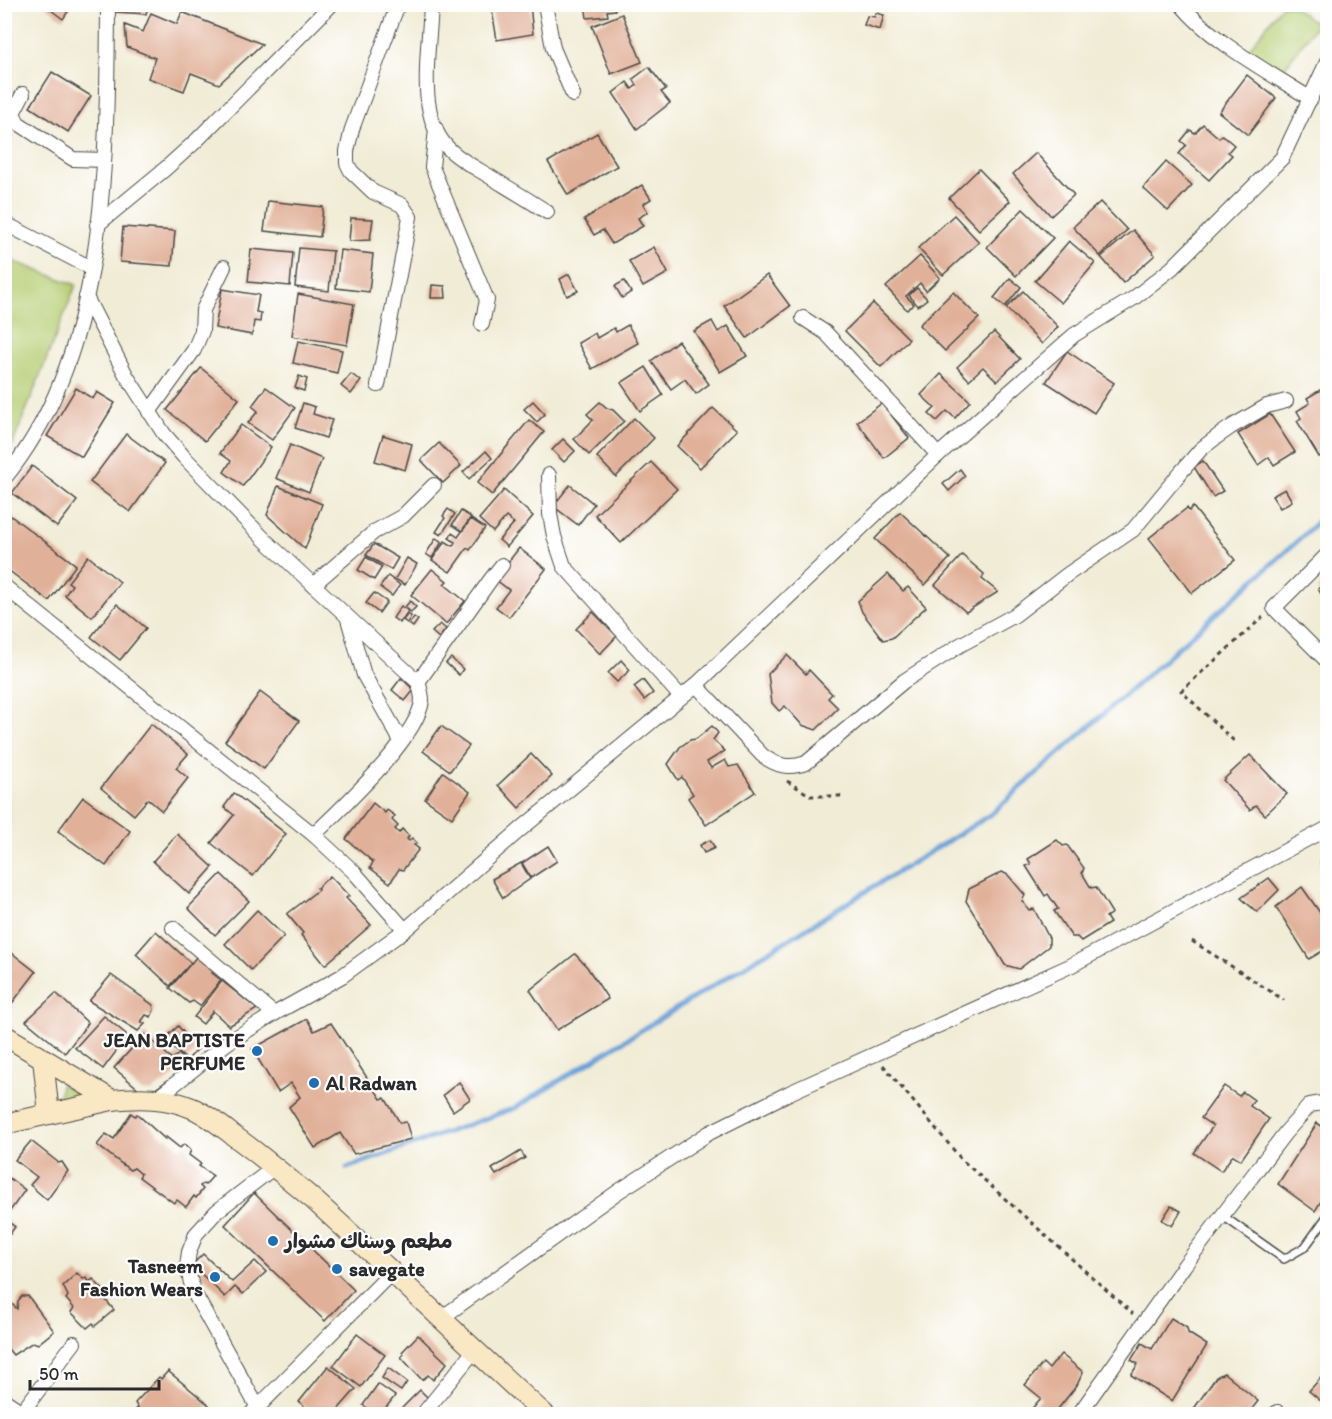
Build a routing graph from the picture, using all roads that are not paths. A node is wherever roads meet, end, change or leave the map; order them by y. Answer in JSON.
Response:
{"nodes":[{"id":1,"x":108,"y":4,"type":"edge"},
{"id":2,"x":332,"y":4,"type":"edge"},
{"id":3,"x":398,"y":4,"type":"edge"},
{"id":4,"x":431,"y":4,"type":"edge"},
{"id":5,"x":545,"y":4,"type":"edge"},
{"id":6,"x":1181,"y":4,"type":"edge"},
{"id":7,"x":1328,"y":60,"type":"edge"},
{"id":8,"x":23,"y":94,"type":"dead end"},
{"id":9,"x":573,"y":94,"type":"dead end"},
{"id":10,"x":1311,"y":99,"type":"junction"},
{"id":11,"x":436,"y":129,"type":"junction"},
{"id":12,"x":104,"y":160,"type":"junction"},
{"id":13,"x":546,"y":212,"type":"dead end"},
{"id":14,"x":4,"y":223,"type":"edge"},
{"id":15,"x":98,"y":225,"type":"junction"},
{"id":16,"x":224,"y":267,"type":"dead end"},
{"id":17,"x":91,"y":268,"type":"junction"},
{"id":18,"x":86,"y":297,"type":"junction"},
{"id":19,"x":803,"y":318,"type":"dead end"},
{"id":20,"x":482,"y":324,"type":"dead end"},
{"id":21,"x":378,"y":385,"type":"dead end"},
{"id":22,"x":1286,"y":401,"type":"dead end"},
{"id":23,"x":149,"y":412,"type":"junction"},
{"id":24,"x":938,"y":455,"type":"junction"},
{"id":25,"x":10,"y":461,"type":"edge"},
{"id":26,"x":549,"y":475,"type":"dead end"},
{"id":27,"x":4,"y":479,"type":"edge"},
{"id":28,"x":434,"y":484,"type":"dead end"},
{"id":29,"x":1328,"y":554,"type":"edge"},
{"id":30,"x":502,"y":565,"type":"dead end"},
{"id":31,"x":312,"y":585,"type":"junction"},
{"id":32,"x":4,"y":586,"type":"edge"},
{"id":33,"x":348,"y":619,"type":"junction"},
{"id":34,"x":1328,"y":662,"type":"edge"},
{"id":35,"x":418,"y":682,"type":"junction"},
{"id":36,"x":696,"y":685,"type":"junction"},
{"id":37,"x":681,"y":697,"type":"junction"},
{"id":38,"x":401,"y":741,"type":"junction"},
{"id":39,"x":1328,"y":828,"type":"edge"},
{"id":40,"x":314,"y":835,"type":"junction"},
{"id":41,"x":173,"y":928,"type":"dead end"},
{"id":42,"x":405,"y":930,"type":"junction"},
{"id":43,"x":274,"y":1014,"type":"junction"},
{"id":44,"x":4,"y":1035,"type":"edge"},
{"id":45,"x":43,"y":1059,"type":"junction"},
{"id":46,"x":158,"y":1098,"type":"junction"},
{"id":47,"x":112,"y":1100,"type":"junction"},
{"id":48,"x":1328,"y":1102,"type":"edge"},
{"id":49,"x":49,"y":1114,"type":"junction"},
{"id":50,"x":4,"y":1124,"type":"edge"},
{"id":51,"x":276,"y":1166,"type":"junction"},
{"id":52,"x":1222,"y":1215,"type":"junction"},
{"id":53,"x":1328,"y":1215,"type":"edge"},
{"id":54,"x":393,"y":1271,"type":"junction"},
{"id":55,"x":440,"y":1319,"type":"junction"},
{"id":56,"x":74,"y":1343,"type":"dead end"},
{"id":57,"x":474,"y":1351,"type":"junction"},
{"id":58,"x":4,"y":1401,"type":"edge"},
{"id":59,"x":254,"y":1410,"type":"edge"},
{"id":60,"x":23,"y":1413,"type":"edge"},
{"id":61,"x":423,"y":1414,"type":"edge"},
{"id":62,"x":544,"y":1414,"type":"edge"},
{"id":63,"x":1079,"y":1414,"type":"edge"}],
"edges":[{"from":1,"to":12,"type":"street"},
{"from":2,"to":15,"type":"street"},
{"from":3,"to":21,"type":"street"},
{"from":4,"to":11,"type":"street"},
{"from":5,"to":9,"type":"street"},
{"from":6,"to":10,"type":"street"},
{"from":7,"to":10,"type":"street"},
{"from":8,"to":12,"type":"street"},
{"from":10,"to":24,"type":"street"},
{"from":11,"to":13,"type":"street"},
{"from":11,"to":20,"type":"street"},
{"from":12,"to":15,"type":"street"},
{"from":14,"to":17,"type":"street"},
{"from":15,"to":17,"type":"street"},
{"from":16,"to":23,"type":"street"},
{"from":17,"to":18,"type":"street"},
{"from":18,"to":23,"type":"street"},
{"from":18,"to":25,"type":"street"},
{"from":19,"to":24,"type":"street"},
{"from":22,"to":36,"type":"street"},
{"from":23,"to":31,"type":"street"},
{"from":24,"to":36,"type":"street"},
{"from":25,"to":27,"type":"street"},
{"from":26,"to":37,"type":"street"},
{"from":28,"to":31,"type":"street"},
{"from":29,"to":34,"type":"street"},
{"from":30,"to":35,"type":"street"},
{"from":31,"to":33,"type":"street"},
{"from":32,"to":40,"type":"street"},
{"from":33,"to":35,"type":"street"},
{"from":33,"to":38,"type":"street"},
{"from":35,"to":38,"type":"street"},
{"from":36,"to":37,"type":"street"},
{"from":37,"to":42,"type":"street"},
{"from":38,"to":40,"type":"street"},
{"from":39,"to":55,"type":"street"},
{"from":40,"to":42,"type":"street"},
{"from":41,"to":43,"type":"street"},
{"from":42,"to":43,"type":"street"},
{"from":43,"to":46,"type":"street"},
{"from":44,"to":45,"type":"street"},
{"from":45,"to":47,"type":"street"},
{"from":45,"to":49,"type":"street"},
{"from":46,"to":47,"type":"street"},
{"from":46,"to":51,"type":"street"},
{"from":47,"to":49,"type":"street"},
{"from":48,"to":52,"type":"street"},
{"from":49,"to":50,"type":"street"},
{"from":51,"to":54,"type":"street"},
{"from":51,"to":59,"type":"street"},
{"from":52,"to":53,"type":"lane"},
{"from":52,"to":63,"type":"street"},
{"from":54,"to":55,"type":"street"},
{"from":54,"to":59,"type":"street"},
{"from":55,"to":57,"type":"street"},
{"from":56,"to":60,"type":"street"},
{"from":57,"to":61,"type":"street"},
{"from":57,"to":62,"type":"street"},
{"from":58,"to":60,"type":"street"}]}
